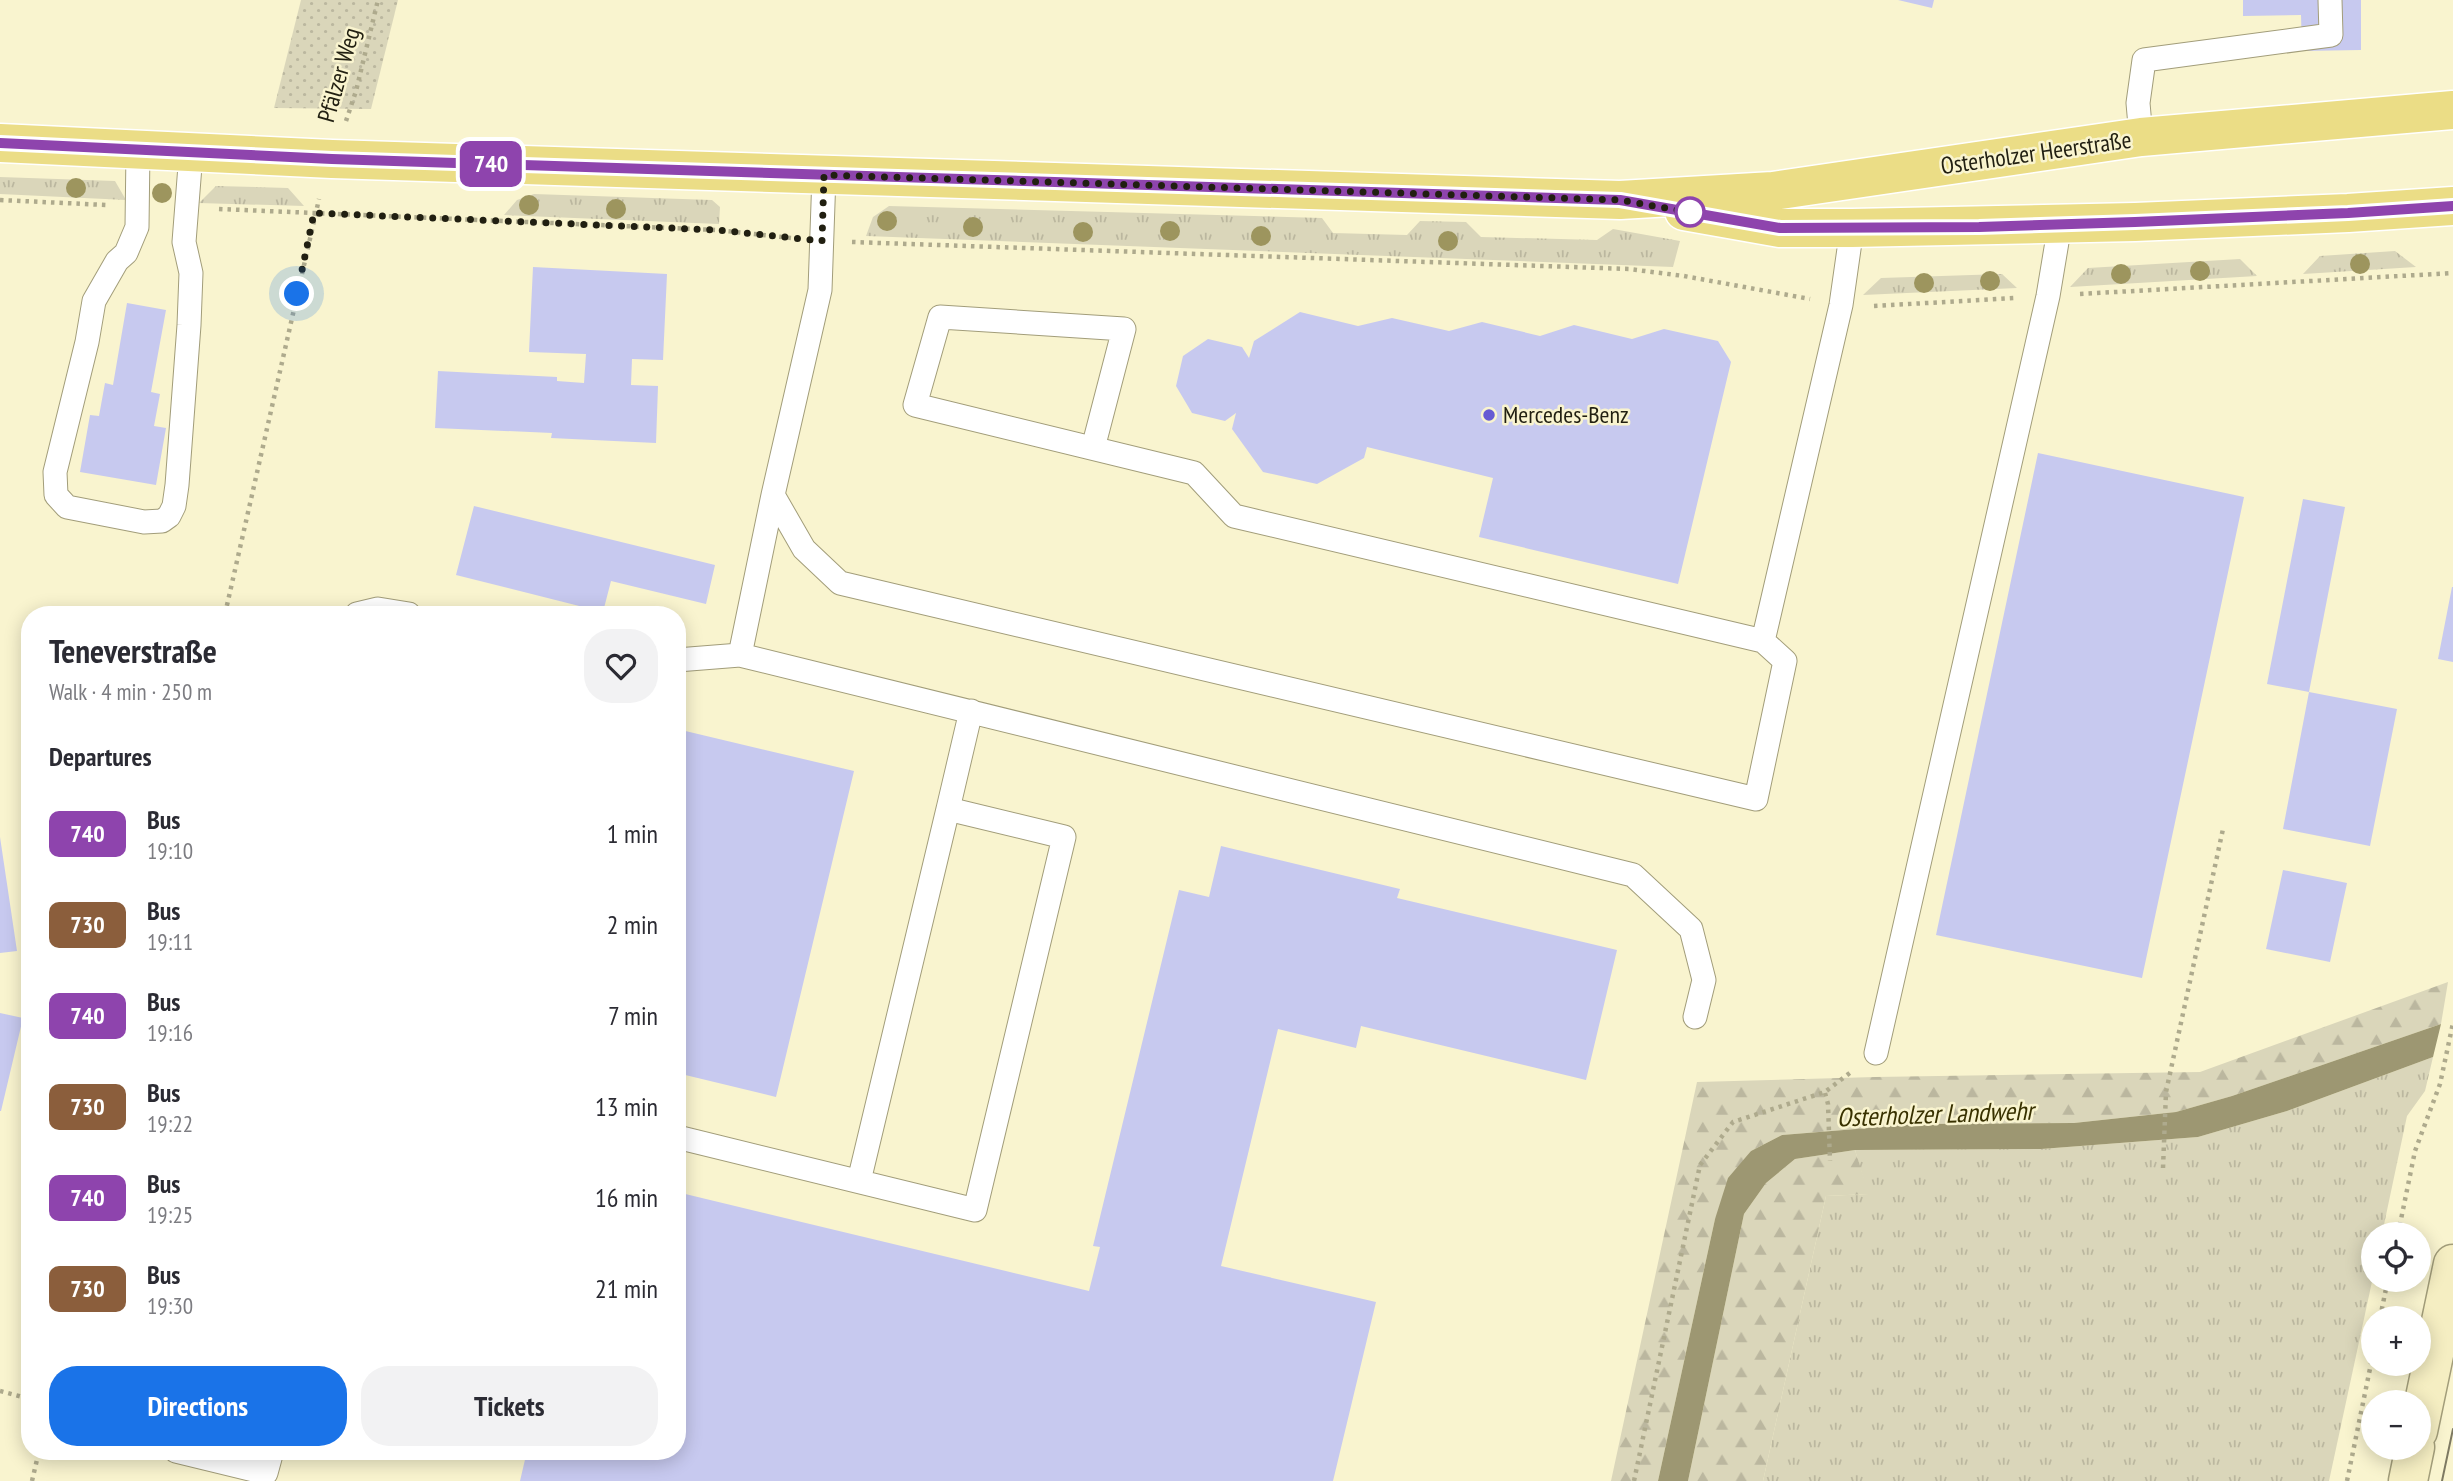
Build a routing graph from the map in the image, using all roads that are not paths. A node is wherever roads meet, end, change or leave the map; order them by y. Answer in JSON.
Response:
{"nodes":[{"id":1,"x":2330,"y":0,"type":"edge"},
{"id":2,"x":2453,"y":110,"type":"edge"},
{"id":3,"x":2141,"y":137,"type":"junction"},
{"id":4,"x":0,"y":143,"type":"edge"},
{"id":5,"x":138,"y":150,"type":"junction"},
{"id":6,"x":191,"y":153,"type":"junction"},
{"id":7,"x":824,"y":175,"type":"junction"},
{"id":8,"x":1620,"y":200,"type":"junction"},
{"id":9,"x":2453,"y":206,"type":"edge"},
{"id":10,"x":2060,"y":224,"type":"junction"},
{"id":11,"x":1852,"y":228,"type":"junction"},
{"id":12,"x":1093,"y":448,"type":"junction"},
{"id":13,"x":774,"y":495,"type":"junction"},
{"id":14,"x":1763,"y":641,"type":"junction"},
{"id":15,"x":740,"y":654,"type":"junction"},
{"id":16,"x":686,"y":659,"type":"edge"},
{"id":17,"x":971,"y":711,"type":"junction"},
{"id":18,"x":948,"y":809,"type":"junction"},
{"id":19,"x":1695,"y":1017,"type":"dead end"},
{"id":20,"x":1877,"y":1054,"type":"road end"},
{"id":21,"x":686,"y":1139,"type":"edge"},
{"id":22,"x":859,"y":1181,"type":"junction"},
{"id":23,"x":2453,"y":1264,"type":"edge"},
{"id":24,"x":2427,"y":1390,"type":"edge"},
{"id":25,"x":213,"y":1460,"type":"edge"},
{"id":26,"x":270,"y":1460,"type":"edge"},
{"id":27,"x":2412,"y":1460,"type":"edge"},
{"id":28,"x":2408,"y":1481,"type":"edge"}],
"edges":[{"from":1,"to":3,"type":"lane"},
{"from":2,"to":3,"type":"main road","name":"Osterholzer Heerstraße"},
{"from":3,"to":8,"type":"main road","name":"Osterholzer Heerstraße"},
{"from":4,"to":5,"type":"main road","name":"Osterholzer Heerstraße"},
{"from":5,"to":6,"type":"main road","name":"Osterholzer Heerstraße"},
{"from":5,"to":6,"type":"lane"},
{"from":6,"to":7,"type":"main road","name":"Osterholzer Heerstraße"},
{"from":7,"to":8,"type":"main road","name":"Osterholzer Heerstraße"},
{"from":7,"to":13,"type":"lane"},
{"from":8,"to":11,"type":"main road","name":"Osterholzer Heerstraße"},
{"from":9,"to":10,"type":"main road","name":"Osterholzer Heerstraße"},
{"from":10,"to":11,"type":"main road","name":"Osterholzer Heerstraße"},
{"from":10,"to":20,"type":"lane"},
{"from":11,"to":14,"type":"lane"},
{"from":12,"to":12,"type":"lane"},
{"from":12,"to":14,"type":"lane"},
{"from":13,"to":14,"type":"lane"},
{"from":13,"to":15,"type":"lane"},
{"from":15,"to":16,"type":"lane"},
{"from":15,"to":17,"type":"lane"},
{"from":17,"to":18,"type":"lane"},
{"from":17,"to":19,"type":"lane"},
{"from":18,"to":22,"type":"lane"},
{"from":18,"to":22,"type":"lane"},
{"from":21,"to":22,"type":"lane"},
{"from":23,"to":24,"type":"main road"},
{"from":25,"to":26,"type":"lane"},
{"from":27,"to":28,"type":"main road"}]}
